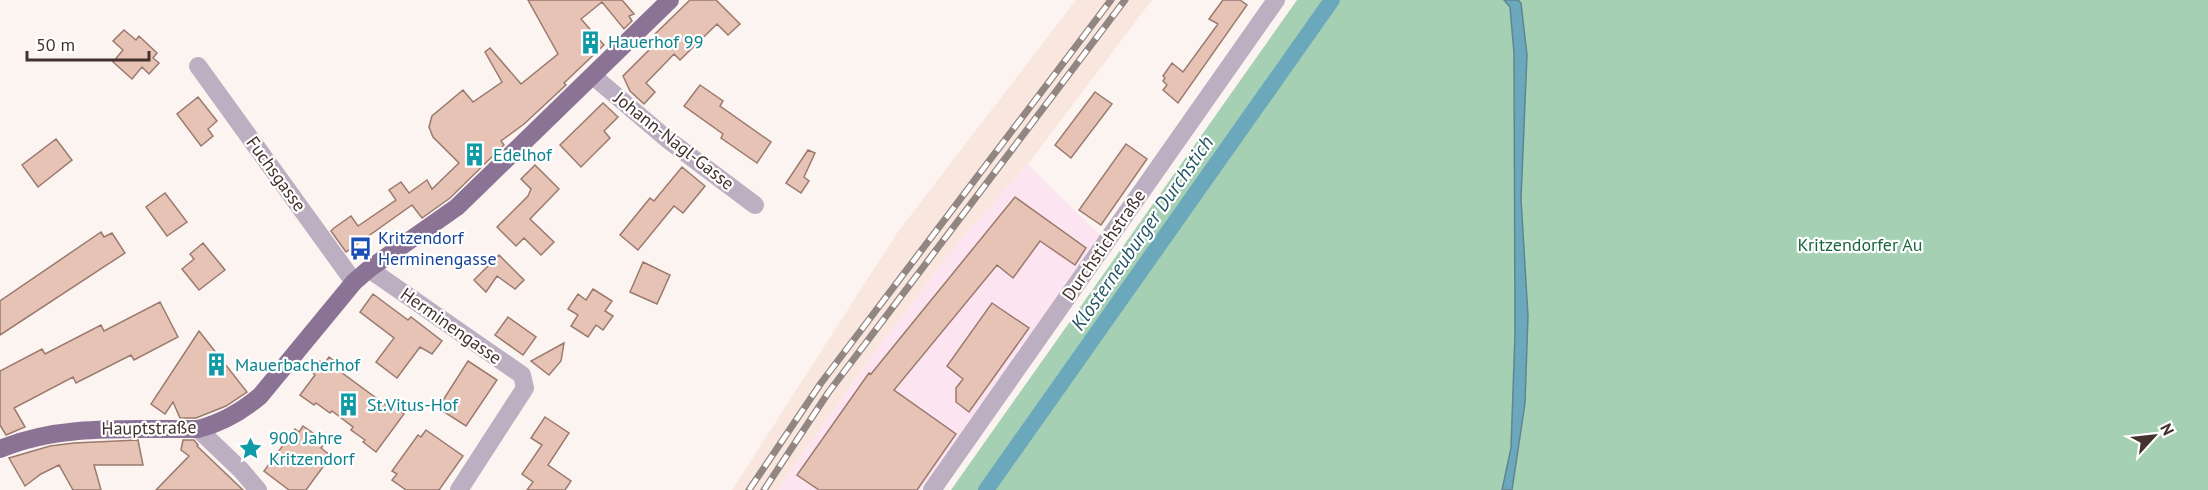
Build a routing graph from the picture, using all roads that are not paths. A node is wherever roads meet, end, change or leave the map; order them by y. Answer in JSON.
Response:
{"nodes":[{"id":1,"x":670,"y":0,"type":"edge"},
{"id":2,"x":1276,"y":0,"type":"edge"},
{"id":3,"x":198,"y":66,"type":"dead end"},
{"id":4,"x":593,"y":76,"type":"junction"},
{"id":5,"x":755,"y":205,"type":"dead end"},
{"id":6,"x":369,"y":269,"type":"junction"},
{"id":7,"x":354,"y":282,"type":"junction"},
{"id":8,"x":198,"y":429,"type":"junction"},
{"id":9,"x":0,"y":449,"type":"edge"},
{"id":10,"x":258,"y":490,"type":"edge"},
{"id":11,"x":459,"y":490,"type":"edge"},
{"id":12,"x":932,"y":490,"type":"edge"}],
"edges":[{"from":1,"to":4,"type":"main road","name":"Hauptstraße"},
{"from":2,"to":12,"type":"street","name":"Durchstichstraße"},
{"from":3,"to":7,"type":"street","name":"Fuchsgasse"},
{"from":4,"to":5,"type":"street","name":"Johann-Nagl-Gasse"},
{"from":4,"to":6,"type":"main road","name":"Hauptstraße"},
{"from":6,"to":7,"type":"main road","name":"Hauptstraße"},
{"from":6,"to":11,"type":"street","name":"Herminengasse"},
{"from":7,"to":8,"type":"main road","name":"Hauptstraße"},
{"from":8,"to":9,"type":"main road","name":"Hauptstraße"},
{"from":8,"to":10,"type":"street"}]}
